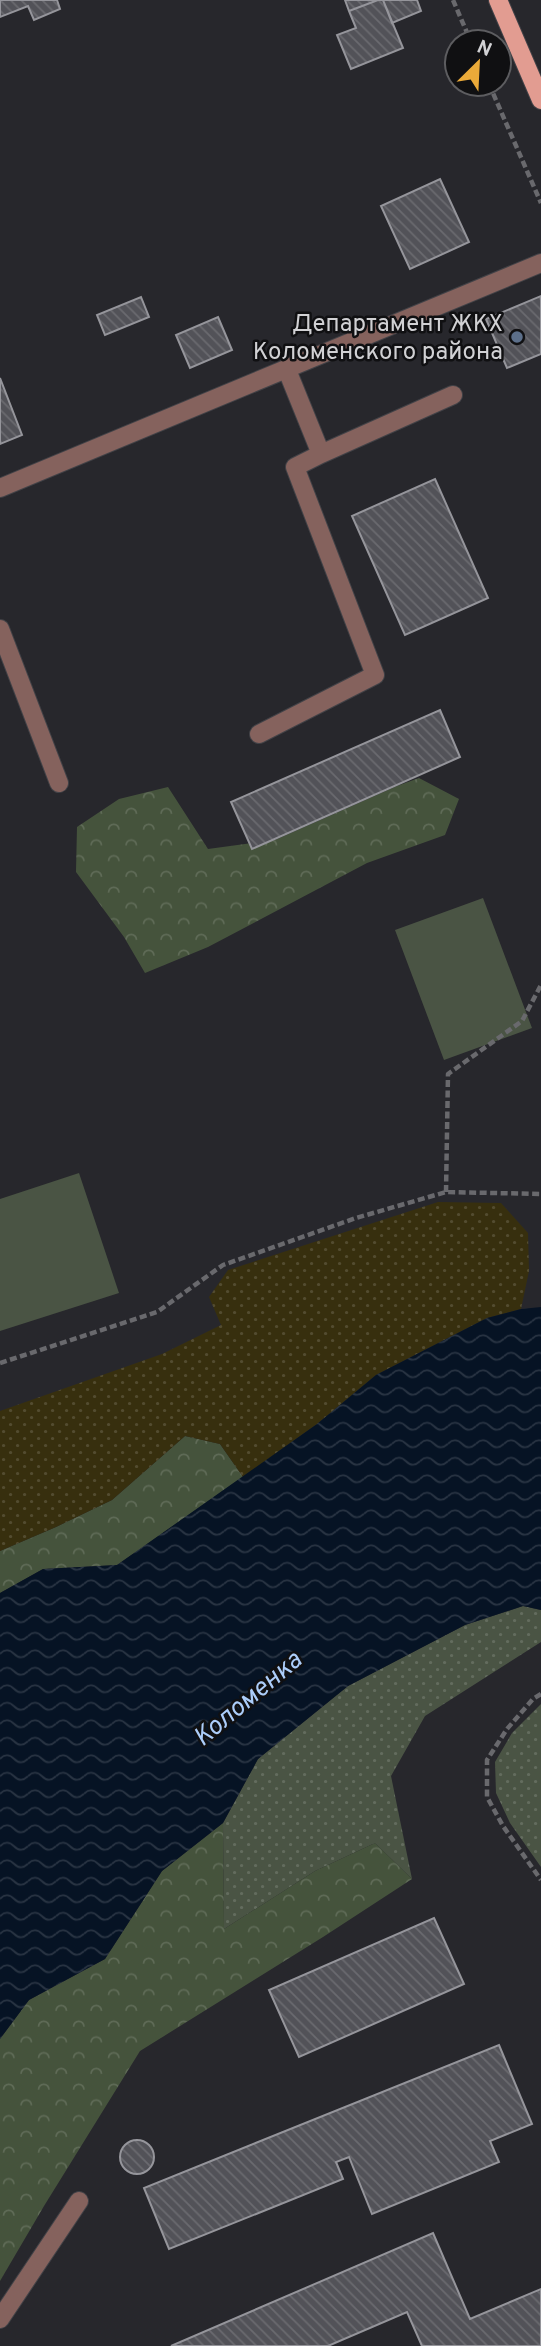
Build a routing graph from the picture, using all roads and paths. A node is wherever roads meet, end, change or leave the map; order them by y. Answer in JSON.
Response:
{"nodes":[{"id":1,"x":453,"y":0,"type":"edge"},
{"id":2,"x":498,"y":0,"type":"edge"},
{"id":3,"x":465,"y":28,"type":"edge"},
{"id":4,"x":495,"y":98,"type":"edge"},
{"id":5,"x":541,"y":100,"type":"edge"},
{"id":6,"x":541,"y":203,"type":"edge"},
{"id":7,"x":541,"y":263,"type":"edge"},
{"id":8,"x":287,"y":370,"type":"junction"},
{"id":9,"x":453,"y":395,"type":"dead end"},
{"id":10,"x":321,"y":453,"type":"junction"},
{"id":11,"x":0,"y":488,"type":"edge"},
{"id":12,"x":0,"y":629,"type":"edge"},
{"id":13,"x":259,"y":734,"type":"dead end"},
{"id":14,"x":59,"y":783,"type":"dead end"},
{"id":15,"x":541,"y":985,"type":"edge"},
{"id":16,"x":446,"y":1192,"type":"junction"},
{"id":17,"x":541,"y":1194,"type":"edge"},
{"id":18,"x":0,"y":1363,"type":"edge"},
{"id":19,"x":541,"y":1694,"type":"edge"},
{"id":20,"x":541,"y":1880,"type":"edge"},
{"id":21,"x":79,"y":2201,"type":"dead end"},
{"id":22,"x":0,"y":2319,"type":"edge"}],
"edges":[{"from":1,"to":3,"type":"path"},
{"from":2,"to":5,"type":"main road"},
{"from":4,"to":6,"type":"path"},
{"from":7,"to":8,"type":"street"},
{"from":8,"to":10,"type":"street"},
{"from":8,"to":11,"type":"street"},
{"from":9,"to":10,"type":"street"},
{"from":10,"to":13,"type":"street"},
{"from":12,"to":14,"type":"street"},
{"from":15,"to":16,"type":"path"},
{"from":16,"to":17,"type":"path"},
{"from":16,"to":18,"type":"path"},
{"from":19,"to":20,"type":"path"},
{"from":21,"to":22,"type":"street"}]}
